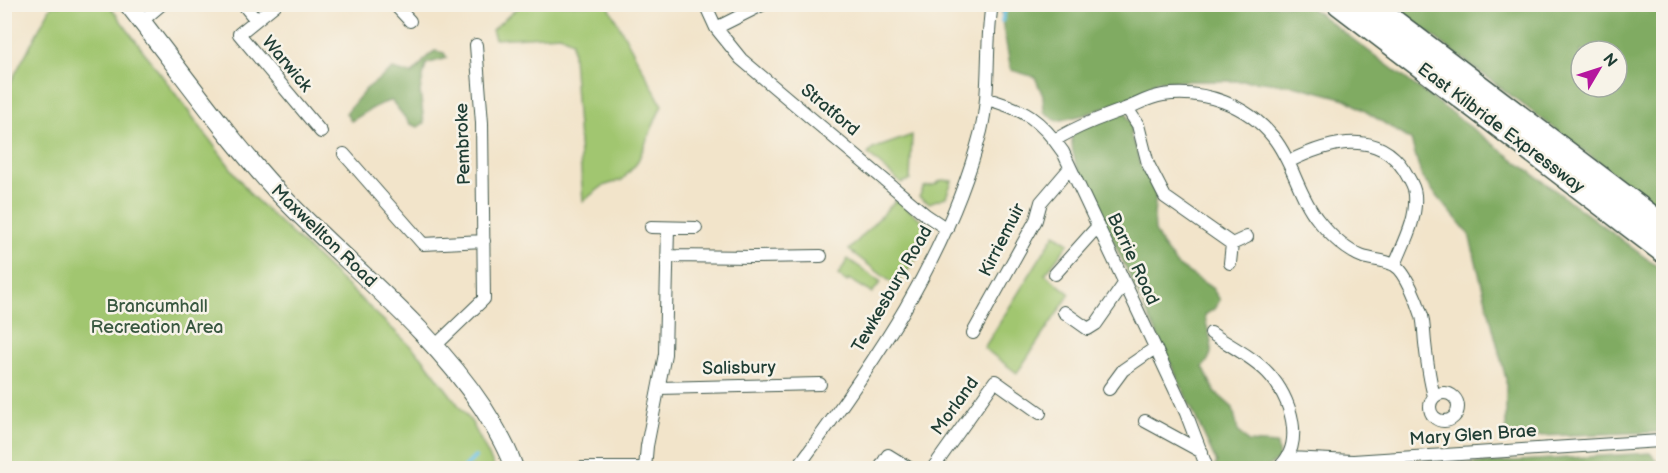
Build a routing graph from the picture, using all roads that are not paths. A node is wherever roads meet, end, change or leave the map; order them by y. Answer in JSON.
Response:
{"nodes":[{"id":1,"x":128,"y":4,"type":"edge"},
{"id":2,"x":162,"y":4,"type":"edge"},
{"id":3,"x":243,"y":4,"type":"edge"},
{"id":4,"x":276,"y":4,"type":"edge"},
{"id":5,"x":394,"y":4,"type":"edge"},
{"id":6,"x":705,"y":4,"type":"edge"},
{"id":7,"x":764,"y":4,"type":"edge"},
{"id":8,"x":992,"y":4,"type":"edge"},
{"id":9,"x":1339,"y":4,"type":"edge"},
{"id":10,"x":1371,"y":4,"type":"edge"},
{"id":11,"x":256,"y":20,"type":"junction"},
{"id":12,"x":142,"y":21,"type":"junction"},
{"id":13,"x":410,"y":21,"type":"dead end"},
{"id":14,"x":716,"y":28,"type":"junction"},
{"id":15,"x":476,"y":45,"type":"dead end"},
{"id":16,"x":987,"y":99,"type":"junction"},
{"id":17,"x":1127,"y":108,"type":"junction"},
{"id":18,"x":321,"y":132,"type":"dead end"},
{"id":19,"x":1055,"y":140,"type":"junction"},
{"id":20,"x":344,"y":154,"type":"dead end"},
{"id":21,"x":1288,"y":162,"type":"junction"},
{"id":22,"x":1070,"y":168,"type":"junction"},
{"id":23,"x":1098,"y":226,"type":"junction"},
{"id":24,"x":1664,"y":226,"type":"edge"},
{"id":25,"x":651,"y":227,"type":"dead end"},
{"id":26,"x":668,"y":228,"type":"junction"},
{"id":27,"x":696,"y":228,"type":"dead end"},
{"id":28,"x":947,"y":229,"type":"junction"},
{"id":29,"x":1247,"y":237,"type":"dead end"},
{"id":30,"x":484,"y":241,"type":"junction"},
{"id":31,"x":1232,"y":244,"type":"junction"},
{"id":32,"x":1664,"y":252,"type":"edge"},
{"id":33,"x":669,"y":256,"type":"junction"},
{"id":34,"x":821,"y":256,"type":"dead end"},
{"id":35,"x":1230,"y":263,"type":"dead end"},
{"id":36,"x":1395,"y":265,"type":"junction"},
{"id":37,"x":1055,"y":274,"type":"dead end"},
{"id":38,"x":1124,"y":284,"type":"junction"},
{"id":39,"x":1064,"y":312,"type":"dead end"},
{"id":40,"x":973,"y":333,"type":"dead end"},
{"id":41,"x":1211,"y":333,"type":"dead end"},
{"id":42,"x":435,"y":346,"type":"junction"},
{"id":43,"x":1155,"y":348,"type":"junction"},
{"id":44,"x":820,"y":384,"type":"dead end"},
{"id":45,"x":659,"y":388,"type":"junction"},
{"id":46,"x":1109,"y":389,"type":"dead end"},
{"id":47,"x":1434,"y":396,"type":"dead end"},
{"id":48,"x":1040,"y":414,"type":"dead end"},
{"id":49,"x":1145,"y":421,"type":"dead end"},
{"id":50,"x":1660,"y":441,"type":"dead end"},
{"id":51,"x":1202,"y":452,"type":"junction"},
{"id":52,"x":1289,"y":458,"type":"junction"},
{"id":53,"x":514,"y":468,"type":"edge"},
{"id":54,"x":580,"y":468,"type":"edge"},
{"id":55,"x":645,"y":468,"type":"edge"},
{"id":56,"x":797,"y":468,"type":"edge"},
{"id":57,"x":880,"y":468,"type":"edge"},
{"id":58,"x":909,"y":468,"type":"edge"},
{"id":59,"x":933,"y":468,"type":"edge"},
{"id":60,"x":1207,"y":468,"type":"edge"},
{"id":61,"x":1278,"y":468,"type":"edge"}],
"edges":[{"from":1,"to":12,"type":"street","name":"Maxwellton Road"},
{"from":2,"to":12,"type":"street"},
{"from":3,"to":11,"type":"street","name":"Warwick"},
{"from":4,"to":11,"type":"street","name":"Warwick"},
{"from":5,"to":13,"type":"street"},
{"from":6,"to":14,"type":"street","name":"Stratford"},
{"from":7,"to":14,"type":"street"},
{"from":8,"to":16,"type":"street","name":"Tewkesbury Road"},
{"from":9,"to":32,"type":"highway","name":"East Kilbride Expressway"},
{"from":10,"to":24,"type":"highway","name":"East Kilbride Expressway"},
{"from":11,"to":18,"type":"street","name":"Warwick"},
{"from":12,"to":42,"type":"street","name":"Maxwellton Road"},
{"from":14,"to":28,"type":"street","name":"Stratford"},
{"from":15,"to":30,"type":"street","name":"Pembroke"},
{"from":16,"to":19,"type":"street","name":"Barrie Road"},
{"from":16,"to":28,"type":"street","name":"Tewkesbury Road"},
{"from":17,"to":19,"type":"street"},
{"from":17,"to":21,"type":"street"},
{"from":17,"to":31,"type":"street"},
{"from":19,"to":22,"type":"street","name":"Barrie Road"},
{"from":20,"to":30,"type":"street"},
{"from":21,"to":36,"type":"street"},
{"from":21,"to":36,"type":"street"},
{"from":22,"to":23,"type":"street","name":"Barrie Road"},
{"from":22,"to":40,"type":"street","name":"Kirriemuir"},
{"from":23,"to":37,"type":"street"},
{"from":23,"to":38,"type":"street","name":"Barrie Road"},
{"from":25,"to":26,"type":"street"},
{"from":26,"to":27,"type":"street"},
{"from":26,"to":33,"type":"street"},
{"from":28,"to":56,"type":"street","name":"Tewkesbury Road"},
{"from":29,"to":31,"type":"street"},
{"from":30,"to":42,"type":"street","name":"Pembroke"},
{"from":31,"to":35,"type":"street"},
{"from":33,"to":34,"type":"street"},
{"from":33,"to":45,"type":"street"},
{"from":36,"to":47,"type":"street"},
{"from":38,"to":39,"type":"street"},
{"from":38,"to":43,"type":"street","name":"Barrie Road"},
{"from":41,"to":52,"type":"street"},
{"from":42,"to":53,"type":"street","name":"Maxwellton Road"},
{"from":43,"to":46,"type":"street"},
{"from":43,"to":51,"type":"street","name":"Barrie Road"},
{"from":44,"to":45,"type":"street","name":"Salisbury"},
{"from":45,"to":55,"type":"street"},
{"from":48,"to":59,"type":"street","name":"Morland"},
{"from":49,"to":51,"type":"street"},
{"from":50,"to":52,"type":"street","name":"Mary Glen Brae"},
{"from":51,"to":60,"type":"street","name":"Barrie Road"},
{"from":52,"to":61,"type":"street"},
{"from":54,"to":55,"type":"street"},
{"from":57,"to":58,"type":"street"}]}
